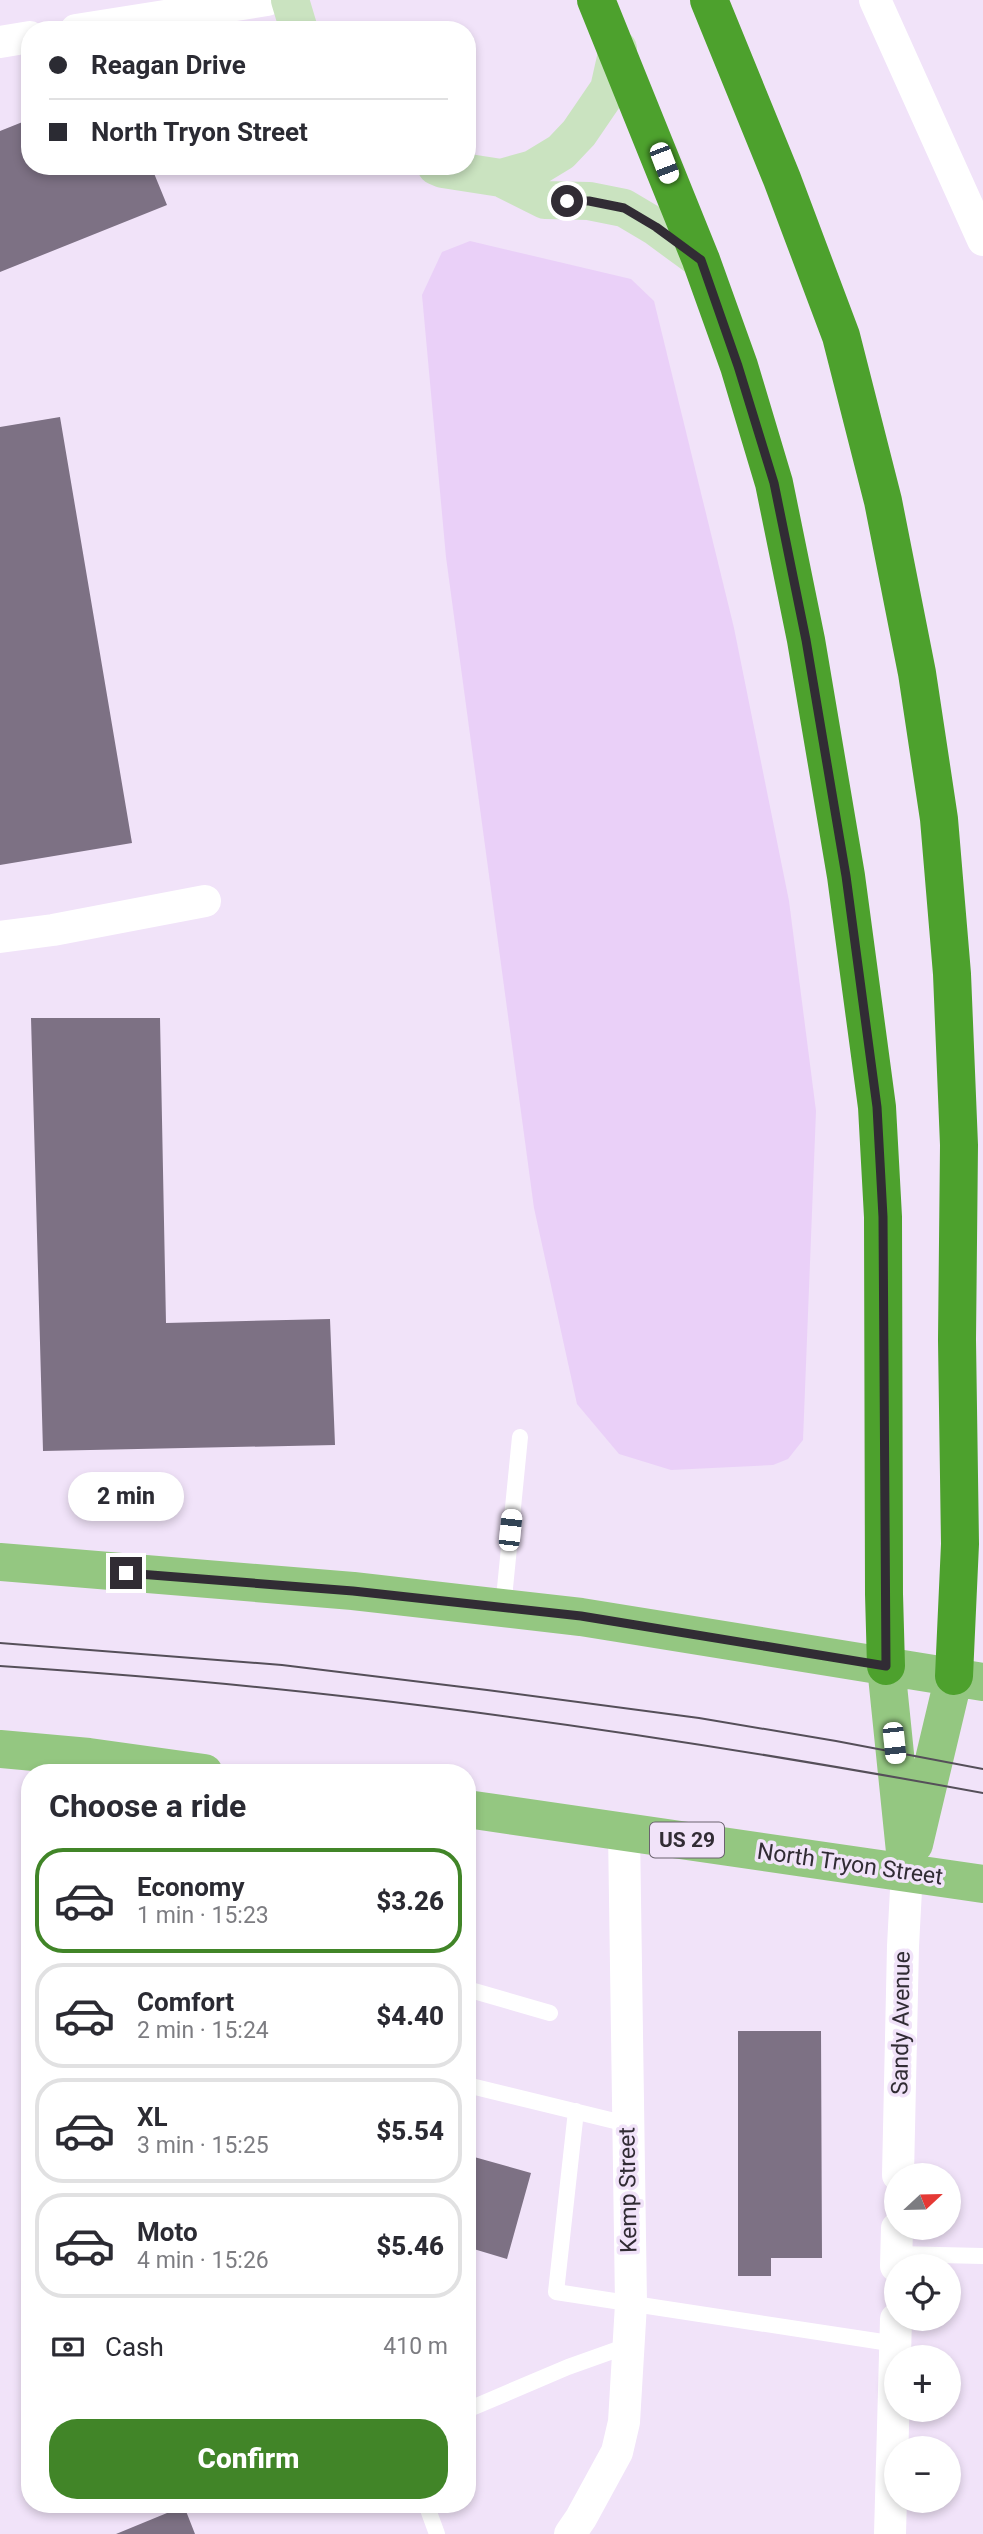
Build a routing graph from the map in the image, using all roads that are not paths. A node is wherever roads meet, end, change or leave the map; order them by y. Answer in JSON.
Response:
{"nodes":[{"id":1,"x":267,"y":0,"type":"edge"},
{"id":2,"x":290,"y":0,"type":"edge"},
{"id":3,"x":596,"y":0,"type":"edge"},
{"id":4,"x":709,"y":0,"type":"edge"},
{"id":5,"x":875,"y":0,"type":"edge"},
{"id":6,"x":133,"y":21,"type":"edge"},
{"id":7,"x":296,"y":21,"type":"edge"},
{"id":8,"x":21,"y":38,"type":"edge"},
{"id":9,"x":0,"y":41,"type":"edge"},
{"id":10,"x":618,"y":49,"type":"junction"},
{"id":11,"x":476,"y":174,"type":"edge"},
{"id":12,"x":501,"y":178,"type":"junction"},
{"id":13,"x":980,"y":227,"type":"edge"},
{"id":14,"x":701,"y":260,"type":"junction"},
{"id":15,"x":205,"y":901,"type":"dead end"},
{"id":16,"x":0,"y":937,"type":"edge"},
{"id":17,"x":520,"y":1437,"type":"dead end"},
{"id":18,"x":972,"y":1559,"type":"edge"},
{"id":19,"x":0,"y":1562,"type":"edge"},
{"id":20,"x":503,"y":1608,"type":"junction"},
{"id":21,"x":886,"y":1666,"type":"junction"},
{"id":22,"x":968,"y":1679,"type":"edge"},
{"id":23,"x":0,"y":1749,"type":"edge"},
{"id":24,"x":139,"y":1764,"type":"edge"},
{"id":25,"x":476,"y":1810,"type":"edge"},
{"id":26,"x":624,"y":1831,"type":"junction"},
{"id":27,"x":907,"y":1871,"type":"junction"},
{"id":28,"x":983,"y":1884,"type":"edge"},
{"id":29,"x":476,"y":1992,"type":"edge"},
{"id":30,"x":550,"y":2013,"type":"dead end"},
{"id":31,"x":476,"y":2087,"type":"edge"},
{"id":32,"x":576,"y":2111,"type":"junction"},
{"id":33,"x":627,"y":2124,"type":"junction"},
{"id":34,"x":898,"y":2163,"type":"edge"},
{"id":35,"x":897,"y":2250,"type":"edge"},
{"id":36,"x":983,"y":2256,"type":"edge"},
{"id":37,"x":631,"y":2304,"type":"junction"},
{"id":38,"x":896,"y":2332,"type":"edge"},
{"id":39,"x":627,"y":2346,"type":"junction"},
{"id":40,"x":476,"y":2406,"type":"edge"},
{"id":41,"x":429,"y":2513,"type":"edge"},
{"id":42,"x":437,"y":2534,"type":"edge"},
{"id":43,"x":570,"y":2534,"type":"edge"},
{"id":44,"x":890,"y":2534,"type":"edge"}],
"edges":[{"from":1,"to":6,"type":"street"},
{"from":2,"to":7,"type":"street"},
{"from":3,"to":10,"type":"highway"},
{"from":4,"to":18,"type":"highway"},
{"from":5,"to":13,"type":"street"},
{"from":8,"to":9,"type":"street"},
{"from":10,"to":12,"type":"street"},
{"from":10,"to":14,"type":"highway"},
{"from":11,"to":12,"type":"street"},
{"from":12,"to":14,"type":"street"},
{"from":14,"to":21,"type":"highway"},
{"from":15,"to":16,"type":"street"},
{"from":17,"to":20,"type":"lane"},
{"from":18,"to":22,"type":"highway"},
{"from":19,"to":20,"type":"main road"},
{"from":20,"to":21,"type":"main road"},
{"from":21,"to":22,"type":"main road"},
{"from":21,"to":27,"type":"main road"},
{"from":22,"to":27,"type":"main road"},
{"from":23,"to":24,"type":"main road"},
{"from":25,"to":26,"type":"main road","name":"North Tryon Street","number":"US 29"},
{"from":26,"to":27,"type":"main road","name":"North Tryon Street","number":"US 29"},
{"from":26,"to":33,"type":"street","name":"Kemp Street"},
{"from":27,"to":28,"type":"main road","name":"North Tryon Street","number":"US 29"},
{"from":27,"to":34,"type":"street","name":"Sandy Avenue"},
{"from":29,"to":30,"type":"lane"},
{"from":31,"to":32,"type":"lane"},
{"from":32,"to":33,"type":"lane"},
{"from":32,"to":37,"type":"lane"},
{"from":33,"to":37,"type":"street","name":"Kemp Street"},
{"from":35,"to":36,"type":"lane"},
{"from":37,"to":38,"type":"lane"},
{"from":37,"to":39,"type":"street","name":"Kemp Street"},
{"from":38,"to":44,"type":"street"},
{"from":39,"to":40,"type":"lane"},
{"from":39,"to":43,"type":"street","name":"Kemp Street"},
{"from":41,"to":42,"type":"lane"}]}
